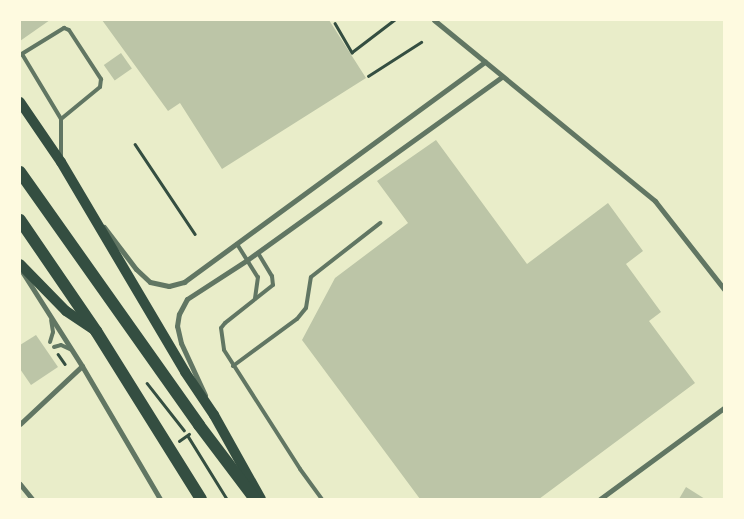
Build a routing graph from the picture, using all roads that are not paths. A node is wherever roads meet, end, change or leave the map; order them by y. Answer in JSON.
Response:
{"nodes":[{"id":1,"x":434,"y":20,"type":"edge"},
{"id":2,"x":21,"y":54,"type":"edge"},
{"id":3,"x":485,"y":62,"type":"junction"},
{"id":4,"x":502,"y":77,"type":"junction"},
{"id":5,"x":20,"y":102,"type":"edge"},
{"id":6,"x":61,"y":119,"type":"junction"},
{"id":7,"x":61,"y":162,"type":"junction"},
{"id":8,"x":20,"y":172,"type":"edge"},
{"id":9,"x":81,"y":196,"type":"junction"},
{"id":10,"x":20,"y":220,"type":"edge"},
{"id":11,"x":380,"y":222,"type":"dead end"},
{"id":12,"x":237,"y":244,"type":"junction"},
{"id":13,"x":258,"y":253,"type":"junction"},
{"id":14,"x":247,"y":260,"type":"junction"},
{"id":15,"x":20,"y":264,"type":"edge"},
{"id":16,"x":20,"y":268,"type":"edge"},
{"id":17,"x":724,"y":290,"type":"edge"},
{"id":18,"x":255,"y":299,"type":"junction"},
{"id":19,"x":50,"y":315,"type":"junction"},
{"id":20,"x":96,"y":331,"type":"junction"},
{"id":21,"x":50,"y":342,"type":"dead end"},
{"id":22,"x":54,"y":347,"type":"dead end"},
{"id":23,"x":71,"y":350,"type":"junction"},
{"id":24,"x":82,"y":366,"type":"junction"},
{"id":25,"x":233,"y":366,"type":"junction"},
{"id":26,"x":724,"y":408,"type":"edge"},
{"id":27,"x":20,"y":424,"type":"edge"},
{"id":28,"x":222,"y":430,"type":"junction"},
{"id":29,"x":20,"y":484,"type":"edge"},
{"id":30,"x":602,"y":498,"type":"edge"},
{"id":31,"x":32,"y":499,"type":"edge"},
{"id":32,"x":160,"y":499,"type":"edge"},
{"id":33,"x":201,"y":499,"type":"edge"},
{"id":34,"x":255,"y":499,"type":"edge"},
{"id":35,"x":261,"y":499,"type":"edge"},
{"id":36,"x":322,"y":499,"type":"edge"}],
"edges":[{"from":1,"to":3,"type":"street"},
{"from":2,"to":6,"type":"lane"},
{"from":2,"to":6,"type":"lane"},
{"from":3,"to":4,"type":"street"},
{"from":3,"to":12,"type":"street"},
{"from":4,"to":13,"type":"street"},
{"from":4,"to":17,"type":"street"},
{"from":5,"to":7,"type":"main road"},
{"from":6,"to":7,"type":"lane"},
{"from":7,"to":9,"type":"main road"},
{"from":8,"to":34,"type":"main road"},
{"from":9,"to":12,"type":"street"},
{"from":9,"to":28,"type":"main road"},
{"from":10,"to":20,"type":"main road"},
{"from":11,"to":25,"type":"lane"},
{"from":12,"to":14,"type":"lane"},
{"from":13,"to":14,"type":"street"},
{"from":13,"to":18,"type":"lane"},
{"from":14,"to":18,"type":"lane"},
{"from":14,"to":28,"type":"street"},
{"from":15,"to":20,"type":"main road"},
{"from":16,"to":19,"type":"street"},
{"from":18,"to":25,"type":"lane"},
{"from":19,"to":21,"type":"lane"},
{"from":19,"to":23,"type":"street"},
{"from":20,"to":33,"type":"main road"},
{"from":22,"to":23,"type":"lane"},
{"from":23,"to":24,"type":"street"},
{"from":24,"to":27,"type":"street"},
{"from":24,"to":32,"type":"street"},
{"from":25,"to":36,"type":"lane"},
{"from":26,"to":30,"type":"street"},
{"from":28,"to":35,"type":"main road"},
{"from":29,"to":31,"type":"street"}]}
